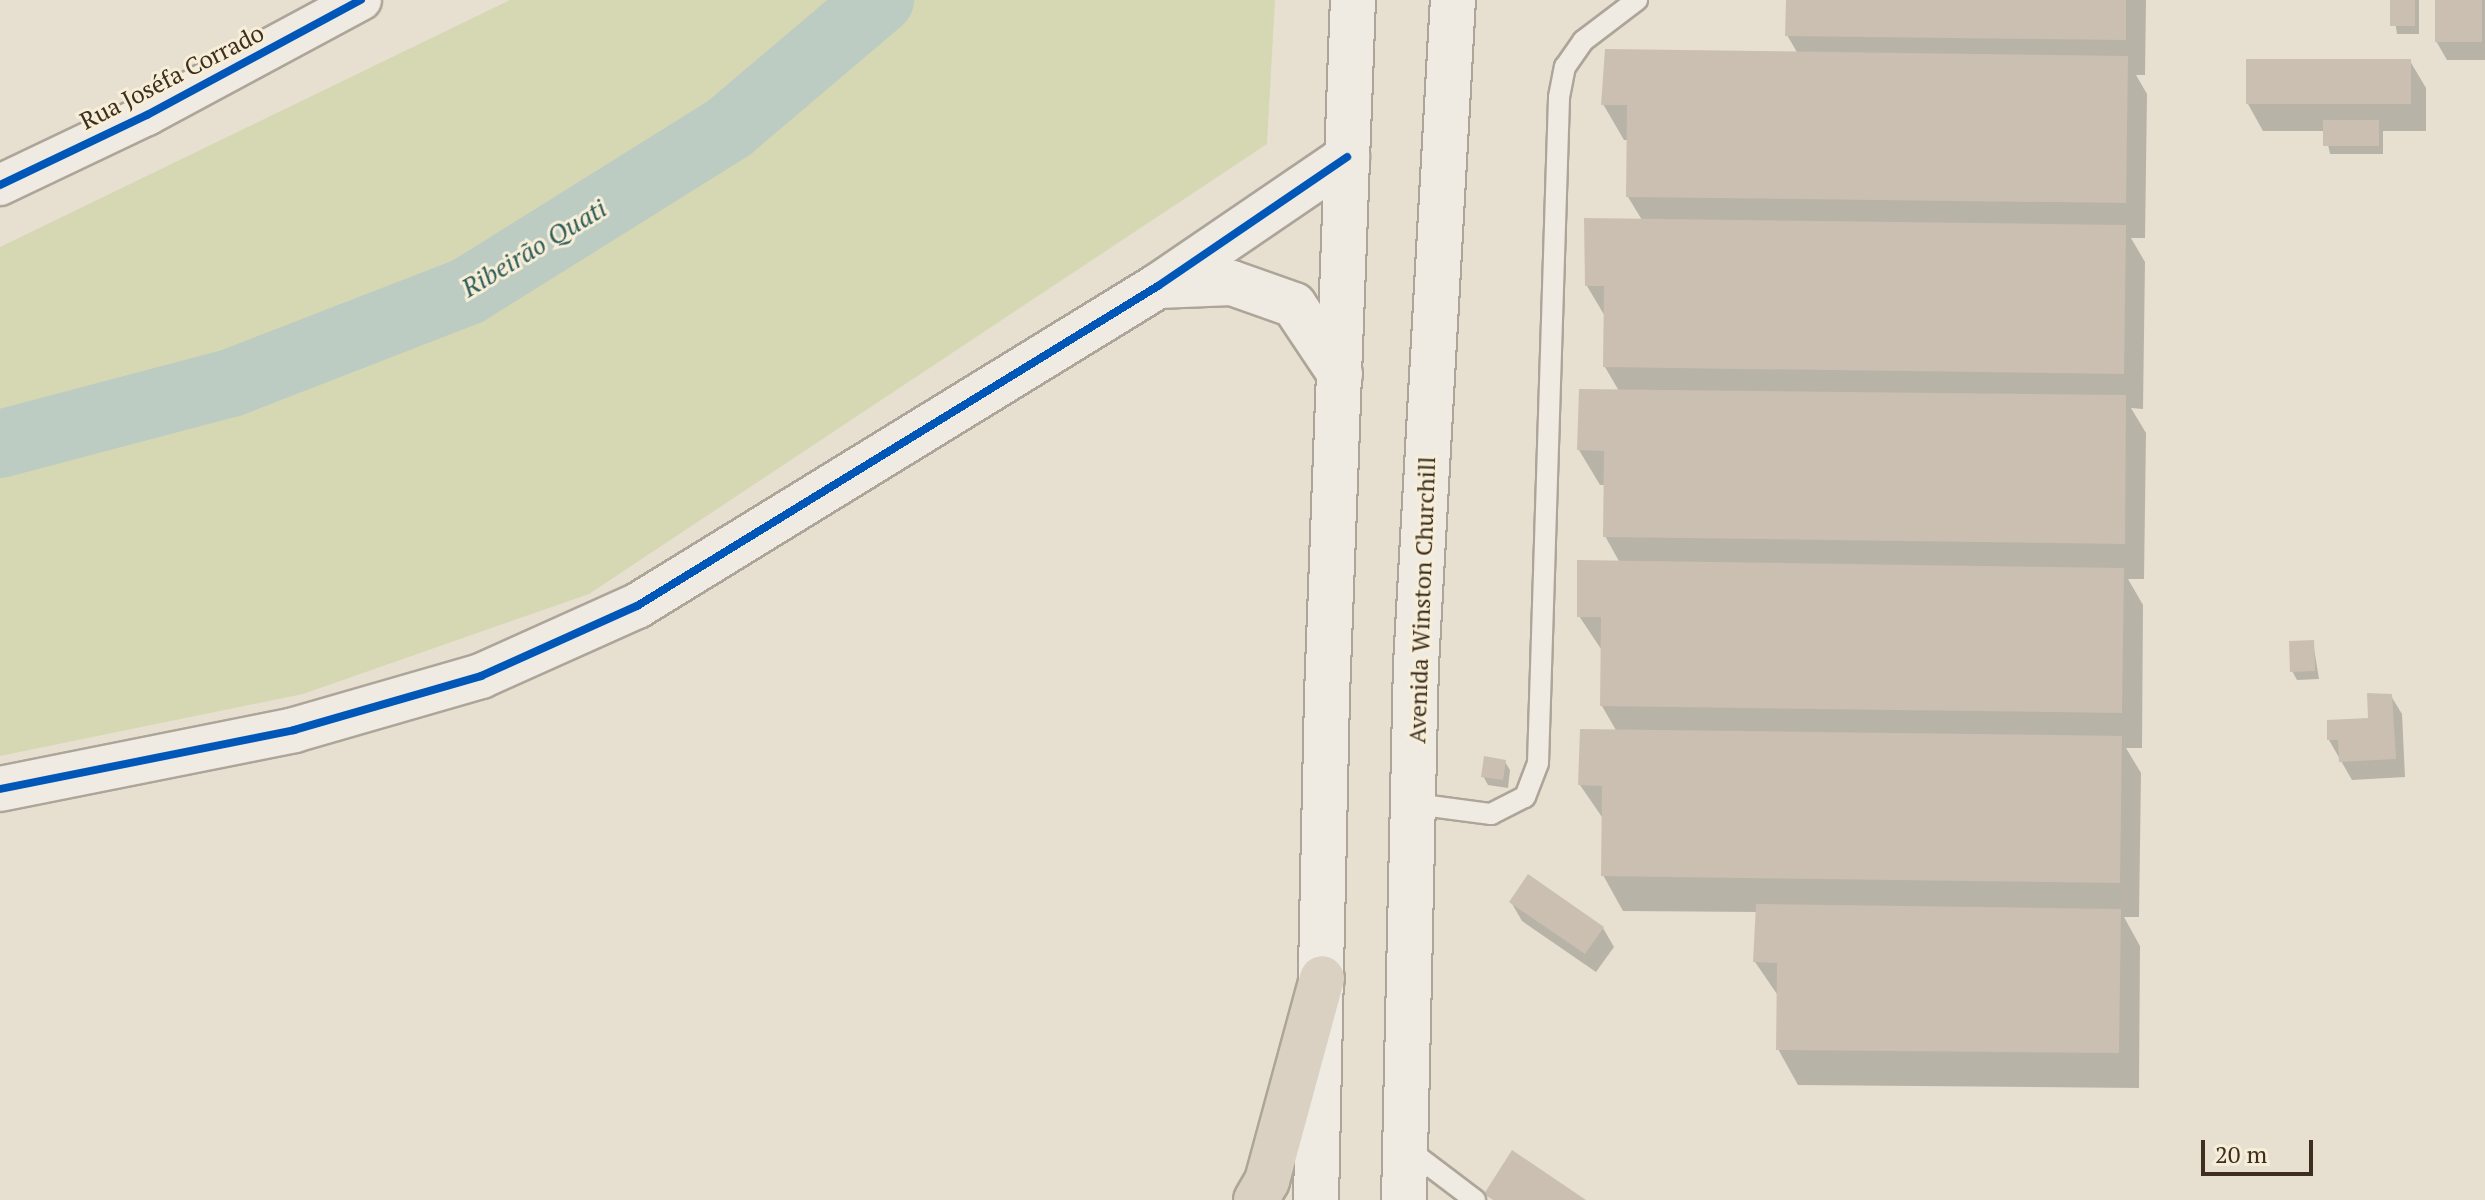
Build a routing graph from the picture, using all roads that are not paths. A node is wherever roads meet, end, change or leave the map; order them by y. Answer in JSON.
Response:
{"nodes":[{"id":1,"x":361,"y":0,"type":"edge"},
{"id":2,"x":1353,"y":0,"type":"edge"},
{"id":3,"x":1453,"y":0,"type":"edge"},
{"id":4,"x":1637,"y":0,"type":"edge"},
{"id":5,"x":1347,"y":157,"type":"junction"},
{"id":6,"x":0,"y":185,"type":"edge"},
{"id":7,"x":1158,"y":286,"type":"junction"},
{"id":8,"x":1340,"y":374,"type":"junction"},
{"id":9,"x":0,"y":789,"type":"edge"},
{"id":10,"x":1415,"y":804,"type":"junction"},
{"id":11,"x":1322,"y":978,"type":"junction"},
{"id":12,"x":1405,"y":1147,"type":"junction"},
{"id":13,"x":1256,"y":1200,"type":"edge"},
{"id":14,"x":1316,"y":1200,"type":"edge"},
{"id":15,"x":1404,"y":1200,"type":"edge"},
{"id":16,"x":1475,"y":1200,"type":"edge"}],
"edges":[{"from":1,"to":6,"type":"street","name":"Rua Joséfa Corrado"},
{"from":2,"to":5,"type":"main road"},
{"from":3,"to":10,"type":"main road","name":"Avenida Winston Churchill"},
{"from":4,"to":10,"type":"lane"},
{"from":5,"to":7,"type":"main road"},
{"from":5,"to":8,"type":"main road"},
{"from":7,"to":8,"type":"main road"},
{"from":7,"to":9,"type":"main road"},
{"from":8,"to":11,"type":"main road"},
{"from":10,"to":12,"type":"main road","name":"Avenida Winston Churchill"},
{"from":11,"to":13,"type":"highway"},
{"from":11,"to":14,"type":"main road"},
{"from":12,"to":15,"type":"main road","name":"Avenida Winston Churchill"},
{"from":12,"to":16,"type":"lane"}]}
